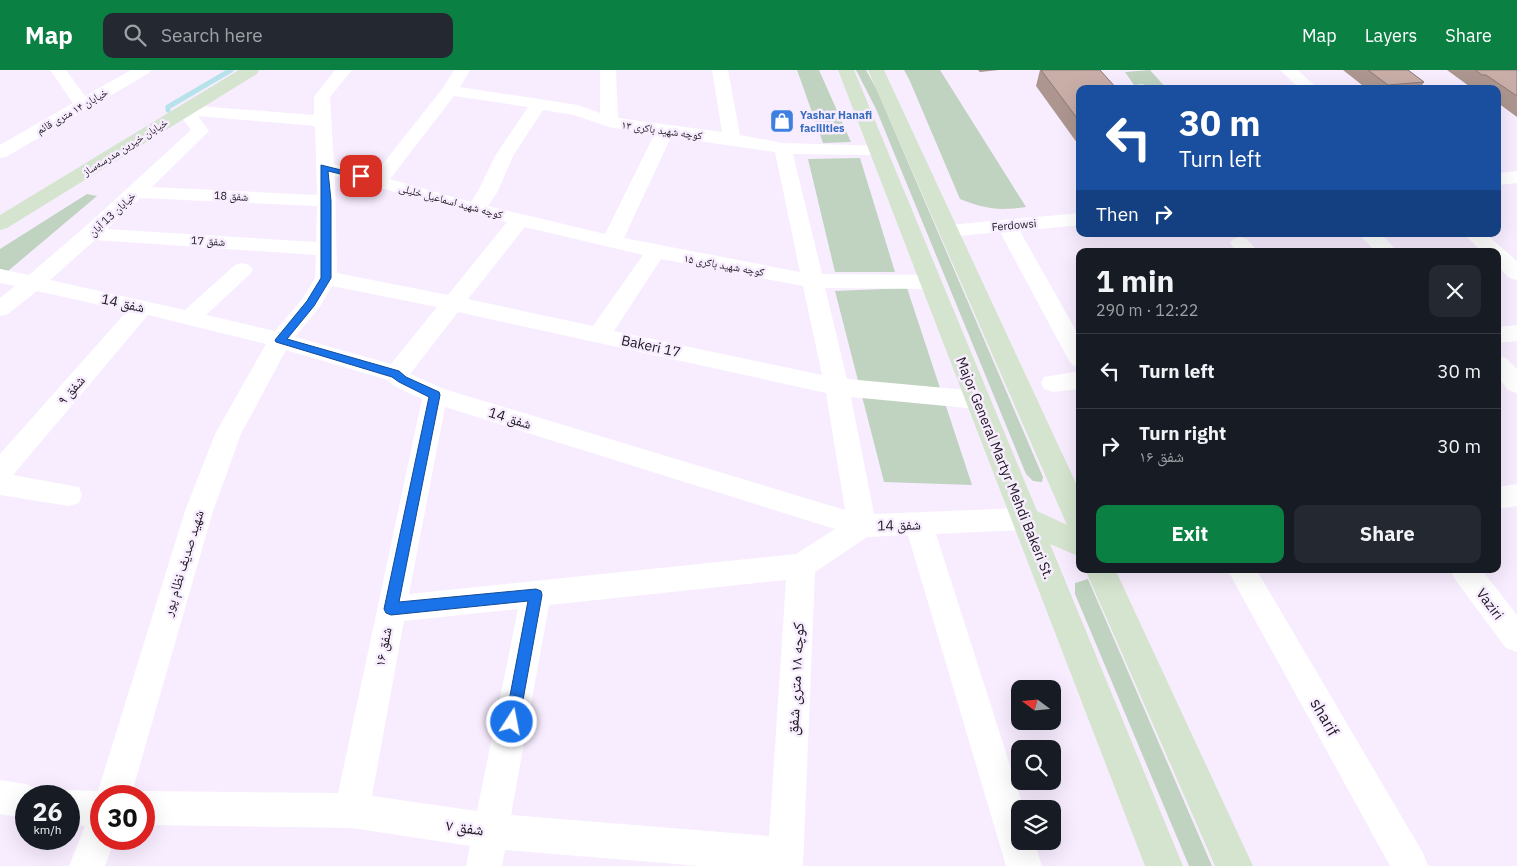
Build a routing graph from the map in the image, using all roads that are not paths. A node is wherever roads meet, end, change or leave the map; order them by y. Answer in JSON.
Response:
{"nodes":[{"id":1,"x":58,"y":70,"type":"edge"},
{"id":2,"x":143,"y":70,"type":"edge"},
{"id":3,"x":251,"y":70,"type":"edge"},
{"id":4,"x":344,"y":70,"type":"edge"},
{"id":5,"x":462,"y":70,"type":"edge"},
{"id":6,"x":608,"y":70,"type":"edge"},
{"id":7,"x":720,"y":70,"type":"edge"},
{"id":8,"x":846,"y":70,"type":"edge"},
{"id":9,"x":876,"y":70,"type":"edge"},
{"id":10,"x":1288,"y":70,"type":"edge"},
{"id":11,"x":1305,"y":85,"type":"edge"},
{"id":12,"x":450,"y":90,"type":"junction"},
{"id":13,"x":539,"y":103,"type":"junction"},
{"id":14,"x":83,"y":105,"type":"junction"},
{"id":15,"x":185,"y":110,"type":"junction"},
{"id":16,"x":322,"y":121,"type":"junction"},
{"id":17,"x":609,"y":122,"type":"junction"},
{"id":18,"x":665,"y":132,"type":"junction"},
{"id":19,"x":732,"y":139,"type":"junction"},
{"id":20,"x":783,"y":148,"type":"junction"},
{"id":21,"x":878,"y":150,"type":"junction"},
{"id":22,"x":0,"y":153,"type":"edge"},
{"id":23,"x":324,"y":167,"type":"junction"},
{"id":24,"x":1517,"y":177,"type":"edge"},
{"id":25,"x":1501,"y":179,"type":"edge"},
{"id":26,"x":379,"y":181,"type":"junction"},
{"id":27,"x":136,"y":192,"type":"junction"},
{"id":28,"x":327,"y":201,"type":"junction"},
{"id":29,"x":476,"y":209,"type":"junction"},
{"id":30,"x":1076,"y":219,"type":"edge"},
{"id":31,"x":520,"y":220,"type":"junction"},
{"id":32,"x":0,"y":224,"type":"edge"},
{"id":33,"x":1007,"y":226,"type":"junction"},
{"id":34,"x":948,"y":231,"type":"junction"},
{"id":35,"x":90,"y":234,"type":"junction"},
{"id":36,"x":1372,"y":237,"type":"edge"},
{"id":37,"x":1477,"y":237,"type":"edge"},
{"id":38,"x":612,"y":241,"type":"junction"},
{"id":39,"x":326,"y":248,"type":"junction"},
{"id":40,"x":1384,"y":248,"type":"edge"},
{"id":41,"x":1490,"y":248,"type":"edge"},
{"id":42,"x":656,"y":252,"type":"junction"},
{"id":43,"x":1501,"y":258,"type":"edge"},
{"id":44,"x":242,"y":270,"type":"dead end"},
{"id":45,"x":1517,"y":273,"type":"edge"},
{"id":46,"x":0,"y":276,"type":"edge"},
{"id":47,"x":326,"y":278,"type":"junction"},
{"id":48,"x":814,"y":281,"type":"junction"},
{"id":49,"x":931,"y":282,"type":"junction"},
{"id":50,"x":33,"y":284,"type":"junction"},
{"id":51,"x":452,"y":303,"type":"junction"},
{"id":52,"x":143,"y":307,"type":"junction"},
{"id":53,"x":0,"y":309,"type":"edge"},
{"id":54,"x":189,"y":318,"type":"junction"},
{"id":55,"x":1517,"y":333,"type":"edge"},
{"id":56,"x":599,"y":335,"type":"junction"},
{"id":57,"x":1501,"y":335,"type":"edge"},
{"id":58,"x":280,"y":340,"type":"junction"},
{"id":59,"x":1076,"y":352,"type":"edge"},
{"id":60,"x":1501,"y":367,"type":"edge"},
{"id":61,"x":396,"y":374,"type":"junction"},
{"id":62,"x":1076,"y":380,"type":"edge"},
{"id":63,"x":1053,"y":383,"type":"dead end"},
{"id":64,"x":1517,"y":384,"type":"edge"},
{"id":65,"x":837,"y":387,"type":"junction"},
{"id":66,"x":435,"y":395,"type":"junction"},
{"id":67,"x":978,"y":400,"type":"junction"},
{"id":68,"x":0,"y":472,"type":"edge"},
{"id":69,"x":0,"y":484,"type":"edge"},
{"id":70,"x":69,"y":494,"type":"dead end"},
{"id":71,"x":1517,"y":495,"type":"edge"},
{"id":72,"x":1501,"y":498,"type":"edge"},
{"id":73,"x":1076,"y":514,"type":"edge"},
{"id":74,"x":1025,"y":518,"type":"junction"},
{"id":75,"x":919,"y":524,"type":"junction"},
{"id":76,"x":862,"y":526,"type":"junction"},
{"id":77,"x":1076,"y":543,"type":"edge"},
{"id":78,"x":801,"y":566,"type":"junction"},
{"id":79,"x":1102,"y":573,"type":"edge"},
{"id":80,"x":1243,"y":573,"type":"edge"},
{"id":81,"x":1467,"y":573,"type":"edge"},
{"id":82,"x":536,"y":595,"type":"junction"},
{"id":83,"x":391,"y":609,"type":"junction"},
{"id":84,"x":1517,"y":638,"type":"edge"},
{"id":85,"x":117,"y":785,"type":"edge"},
{"id":86,"x":0,"y":797,"type":"edge"},
{"id":87,"x":15,"y":799,"type":"edge"},
{"id":88,"x":155,"y":808,"type":"edge"},
{"id":89,"x":352,"y":811,"type":"junction"},
{"id":90,"x":491,"y":831,"type":"junction"},
{"id":91,"x":93,"y":850,"type":"edge"},
{"id":92,"x":785,"y":861,"type":"edge"},
{"id":93,"x":87,"y":866,"type":"edge"},
{"id":94,"x":484,"y":866,"type":"edge"},
{"id":95,"x":1024,"y":866,"type":"edge"},
{"id":96,"x":1164,"y":866,"type":"edge"},
{"id":97,"x":1234,"y":866,"type":"edge"},
{"id":98,"x":1410,"y":866,"type":"edge"}],
"edges":[{"from":1,"to":14,"type":"street"},
{"from":2,"to":14,"type":"street","name":"خیابان ۱۴ متری قائم"},
{"from":3,"to":15,"type":"main road","name":"خیابان خیرین مدرسه‌ساز"},
{"from":4,"to":16,"type":"street"},
{"from":5,"to":12,"type":"street"},
{"from":6,"to":17,"type":"street"},
{"from":7,"to":19,"type":"street"},
{"from":8,"to":21,"type":"main road","name":"Major General Martyr Mehdi Bakeri St."},
{"from":9,"to":34,"type":"main road"},
{"from":10,"to":11,"type":"street"},
{"from":12,"to":13,"type":"street","name":"کوچه شهید باکری ۱۳"},
{"from":12,"to":26,"type":"street"},
{"from":13,"to":17,"type":"street","name":"کوچه شهید باکری ۱۳"},
{"from":13,"to":29,"type":"street"},
{"from":14,"to":22,"type":"street","name":"خیابان ۱۴ متری قائم"},
{"from":15,"to":16,"type":"street"},
{"from":15,"to":27,"type":"street","name":"خیابان 13 آبان"},
{"from":15,"to":32,"type":"main road","name":"خیابان خیرین مدرسه‌ساز"},
{"from":16,"to":23,"type":"street"},
{"from":17,"to":18,"type":"street","name":"کوچه شهید باکری ۱۳"},
{"from":18,"to":19,"type":"street","name":"کوچه شهید باکری ۱۳"},
{"from":18,"to":38,"type":"street"},
{"from":19,"to":20,"type":"street","name":"کوچه شهید باکری ۱۳"},
{"from":20,"to":21,"type":"street","name":"کوچه شهید باکری ۱۳"},
{"from":20,"to":48,"type":"street"},
{"from":21,"to":49,"type":"main road","name":"Major General Martyr Mehdi Bakeri St."},
{"from":23,"to":26,"type":"street","name":"کوچه شهید اسماعیل خلیلی"},
{"from":23,"to":28,"type":"street"},
{"from":24,"to":25,"type":"street"},
{"from":26,"to":29,"type":"street","name":"کوچه شهید اسماعیل خلیلی"},
{"from":27,"to":28,"type":"street","name":"شفق 18"},
{"from":27,"to":35,"type":"street","name":"خیابان 13 آبان"},
{"from":28,"to":39,"type":"street"},
{"from":29,"to":31,"type":"street","name":"کوچه شهید اسماعیل خلیلی"},
{"from":30,"to":33,"type":"street","name":"Ferdowsi"},
{"from":31,"to":38,"type":"street","name":"کوچه شهید باکری ۱۵"},
{"from":31,"to":51,"type":"street"},
{"from":33,"to":34,"type":"street","name":"Ferdowsi"},
{"from":33,"to":59,"type":"street"},
{"from":34,"to":73,"type":"main road"},
{"from":35,"to":39,"type":"street","name":"شفق 17"},
{"from":35,"to":50,"type":"street","name":"خیابان 13 آبان"},
{"from":36,"to":40,"type":"street"},
{"from":37,"to":41,"type":"street"},
{"from":38,"to":42,"type":"street","name":"کوچه شهید باکری ۱۵"},
{"from":39,"to":47,"type":"street"},
{"from":42,"to":48,"type":"street","name":"کوچه شهید باکری ۱۵"},
{"from":42,"to":56,"type":"street"},
{"from":43,"to":45,"type":"street"},
{"from":44,"to":54,"type":"street"},
{"from":46,"to":50,"type":"street","name":"شفق 14"},
{"from":47,"to":51,"type":"street","name":"Bakeri 17"},
{"from":47,"to":58,"type":"street","name":"شهید صدیف نظام پور"},
{"from":48,"to":49,"type":"street","name":"کوچه شهید باکری ۱۵"},
{"from":48,"to":65,"type":"street"},
{"from":49,"to":67,"type":"main road","name":"Major General Martyr Mehdi Bakeri St."},
{"from":50,"to":52,"type":"street","name":"شفق 14"},
{"from":50,"to":53,"type":"street","name":"خیابان 13 آبان"},
{"from":51,"to":56,"type":"street","name":"Bakeri 17"},
{"from":51,"to":61,"type":"street"},
{"from":52,"to":54,"type":"street","name":"شفق 14"},
{"from":52,"to":68,"type":"street","name":"شفق ۹"},
{"from":54,"to":58,"type":"street","name":"شفق 14"},
{"from":55,"to":57,"type":"street"},
{"from":56,"to":65,"type":"street","name":"Bakeri 17"},
{"from":58,"to":61,"type":"street","name":"شفق 14"},
{"from":58,"to":85,"type":"street","name":"شهید صدیف نظام پور"},
{"from":60,"to":64,"type":"street"},
{"from":61,"to":66,"type":"street","name":"شفق 14"},
{"from":62,"to":63,"type":"street"},
{"from":65,"to":67,"type":"street","name":"Bakeri 17"},
{"from":65,"to":76,"type":"street"},
{"from":66,"to":76,"type":"street","name":"شفق 14"},
{"from":66,"to":83,"type":"street","name":"شفق ۱۶"},
{"from":67,"to":74,"type":"main road","name":"Major General Martyr Mehdi Bakeri St."},
{"from":69,"to":70,"type":"street"},
{"from":71,"to":72,"type":"street"},
{"from":74,"to":75,"type":"street","name":"شفق 14"},
{"from":74,"to":77,"type":"main road"},
{"from":74,"to":96,"type":"main road","name":"Major General Martyr Mehdi Bakeri St."},
{"from":75,"to":76,"type":"street","name":"شفق 14"},
{"from":75,"to":95,"type":"street"},
{"from":76,"to":78,"type":"street"},
{"from":78,"to":82,"type":"street"},
{"from":78,"to":92,"type":"street","name":"کوچه ۱۸ متری شفق"},
{"from":79,"to":97,"type":"main road"},
{"from":80,"to":98,"type":"street","name":"sharif"},
{"from":81,"to":84,"type":"street","name":"Vaziri"},
{"from":82,"to":83,"type":"street"},
{"from":82,"to":90,"type":"street"},
{"from":83,"to":89,"type":"street","name":"شفق ۱۶"},
{"from":86,"to":87,"type":"street"},
{"from":88,"to":89,"type":"street","name":"شفق ۷"},
{"from":89,"to":90,"type":"street","name":"شفق ۷"},
{"from":90,"to":92,"type":"street","name":"شفق ۷"},
{"from":90,"to":94,"type":"street"},
{"from":91,"to":93,"type":"street"}]}
